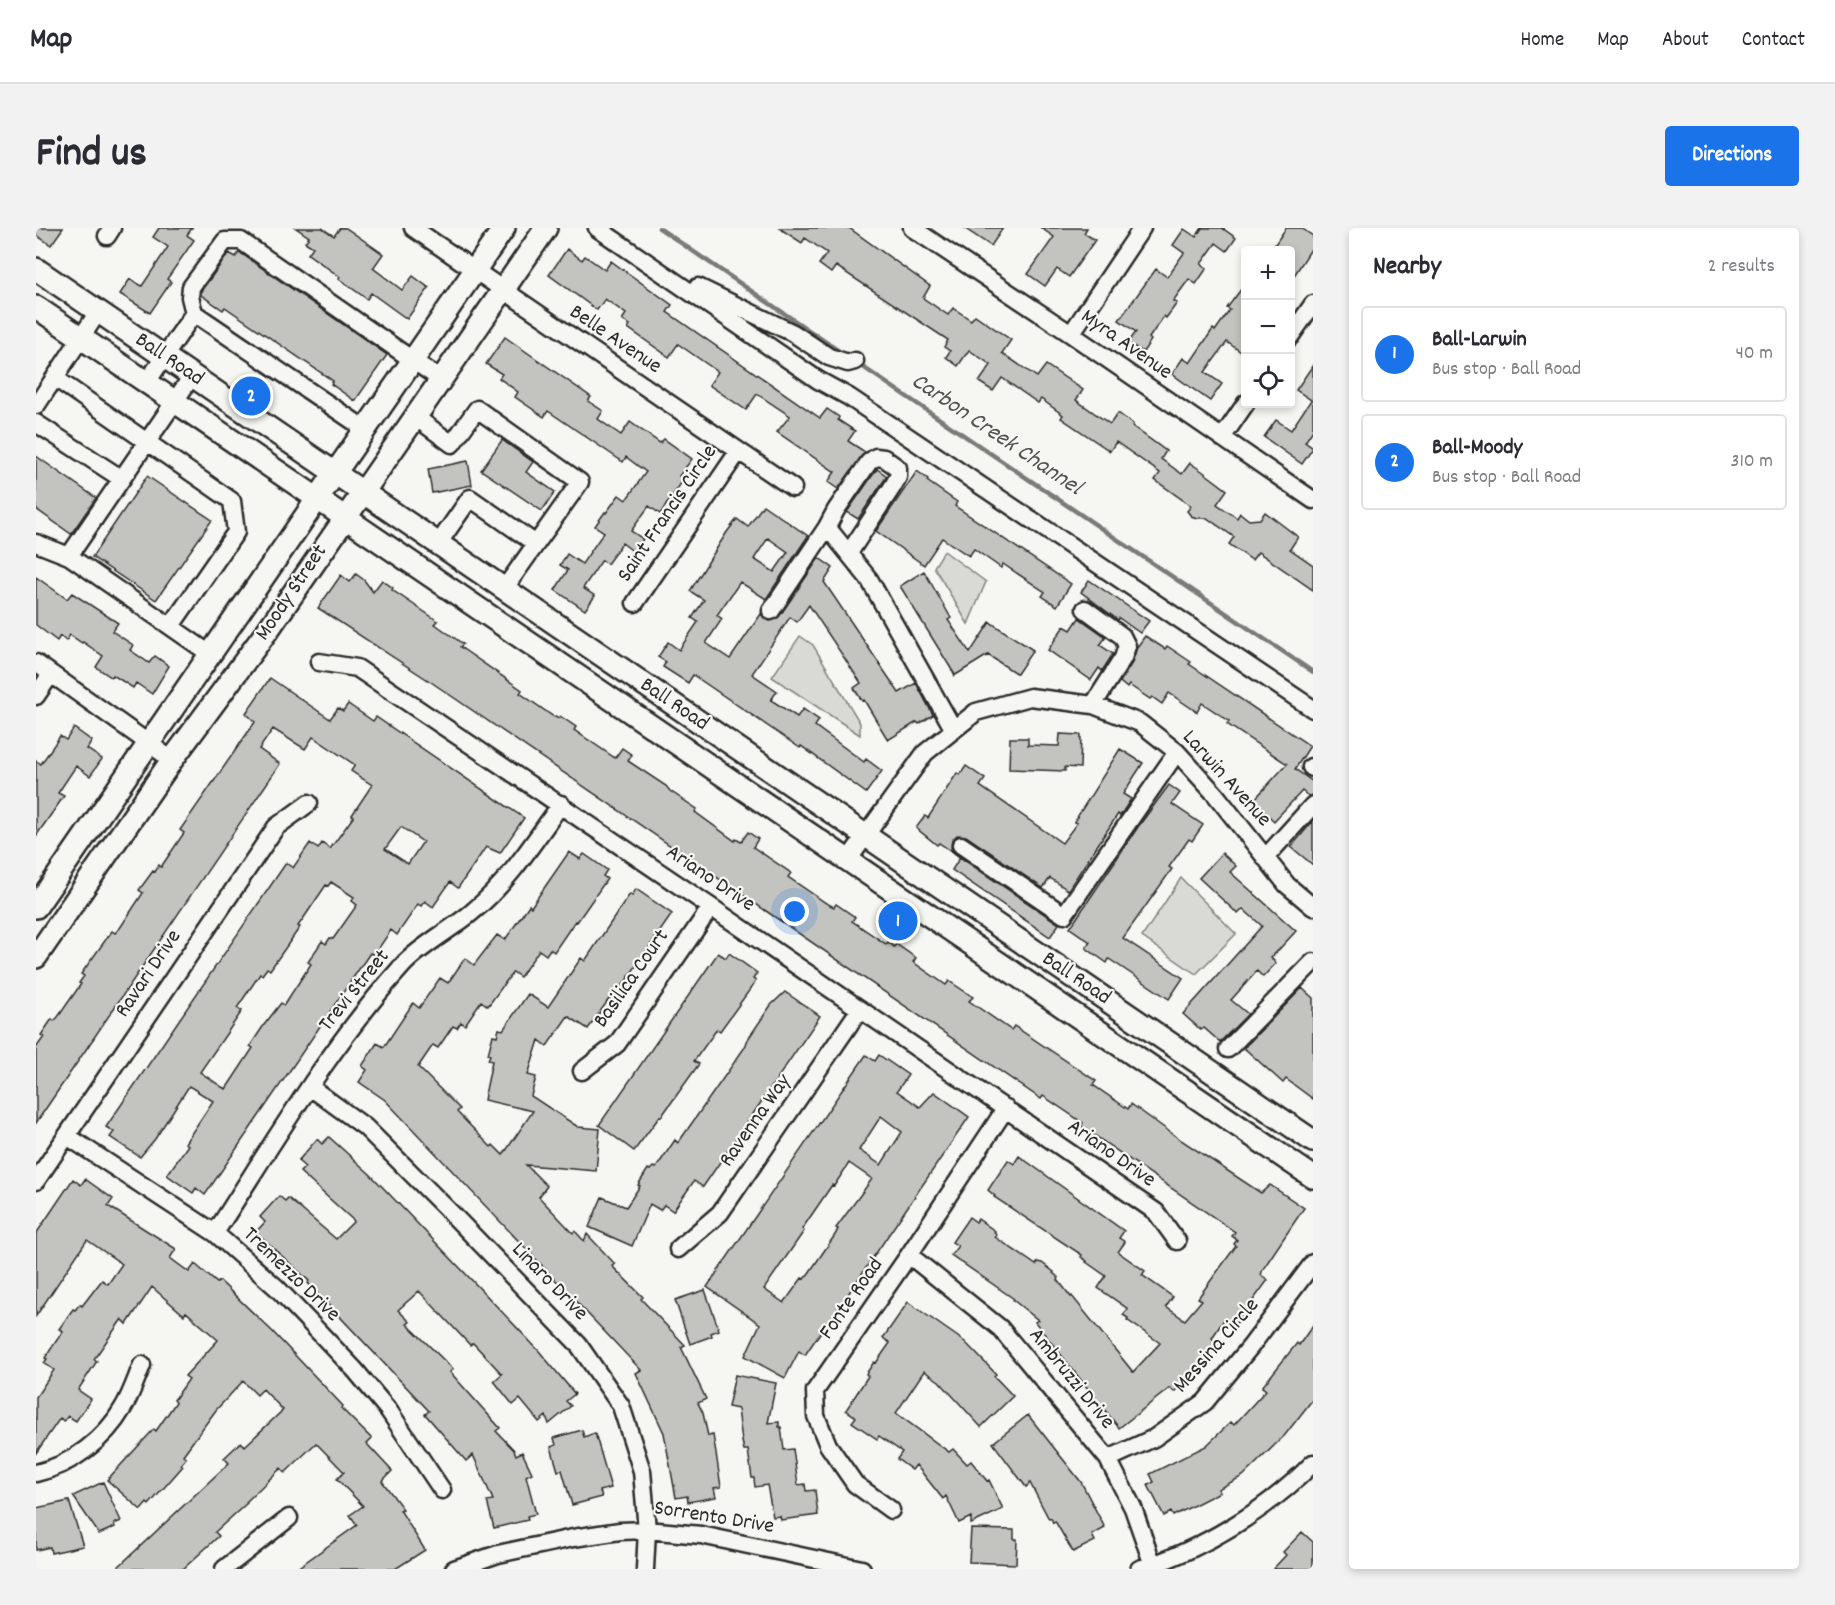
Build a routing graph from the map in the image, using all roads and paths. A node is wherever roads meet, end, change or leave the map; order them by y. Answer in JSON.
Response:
{"nodes":[{"id":1,"x":413,"y":228,"type":"edge"},
{"id":2,"x":504,"y":228,"type":"edge"},
{"id":3,"x":546,"y":228,"type":"edge"},
{"id":4,"x":597,"y":228,"type":"edge"},
{"id":5,"x":1142,"y":228,"type":"edge"},
{"id":6,"x":918,"y":230,"type":"edge"},
{"id":7,"x":651,"y":265,"type":"junction"},
{"id":8,"x":36,"y":269,"type":"edge"},
{"id":9,"x":474,"y":271,"type":"junction"},
{"id":10,"x":502,"y":290,"type":"junction"},
{"id":11,"x":1313,"y":304,"type":"edge"},
{"id":12,"x":36,"y":307,"type":"edge"},
{"id":13,"x":98,"y":312,"type":"junction"},
{"id":14,"x":194,"y":313,"type":"junction"},
{"id":15,"x":1295,"y":330,"type":"edge"},
{"id":16,"x":1071,"y":334,"type":"junction"},
{"id":17,"x":81,"y":337,"type":"junction"},
{"id":18,"x":165,"y":357,"type":"junction"},
{"id":19,"x":413,"y":361,"type":"junction"},
{"id":20,"x":855,"y":361,"type":"dead end"},
{"id":21,"x":192,"y":376,"type":"junction"},
{"id":22,"x":55,"y":378,"type":"junction"},
{"id":23,"x":440,"y":379,"type":"junction"},
{"id":24,"x":147,"y":382,"type":"junction"},
{"id":25,"x":175,"y":402,"type":"junction"},
{"id":26,"x":36,"y":406,"type":"edge"},
{"id":27,"x":1242,"y":408,"type":"edge"},
{"id":28,"x":414,"y":416,"type":"junction"},
{"id":29,"x":36,"y":423,"type":"edge"},
{"id":30,"x":365,"y":429,"type":"junction"},
{"id":31,"x":1222,"y":438,"type":"junction"},
{"id":32,"x":147,"y":441,"type":"junction"},
{"id":33,"x":738,"y":452,"type":"junction"},
{"id":34,"x":335,"y":474,"type":"junction"},
{"id":35,"x":122,"y":479,"type":"junction"},
{"id":36,"x":794,"y":488,"type":"dead end"},
{"id":37,"x":362,"y":492,"type":"junction"},
{"id":38,"x":318,"y":498,"type":"junction"},
{"id":39,"x":1313,"y":500,"type":"edge"},
{"id":40,"x":345,"y":517,"type":"junction"},
{"id":41,"x":827,"y":526,"type":"junction"},
{"id":42,"x":36,"y":543,"type":"edge"},
{"id":43,"x":536,"y":543,"type":"junction"},
{"id":44,"x":438,"y":544,"type":"junction"},
{"id":45,"x":849,"y":553,"type":"junction"},
{"id":46,"x":69,"y":556,"type":"junction"},
{"id":47,"x":504,"y":589,"type":"junction"},
{"id":48,"x":635,"y":603,"type":"dead end"},
{"id":49,"x":1085,"y":609,"type":"dead end"},
{"id":50,"x":771,"y":611,"type":"dead end"},
{"id":51,"x":171,"y":626,"type":"junction"},
{"id":52,"x":210,"y":654,"type":"junction"},
{"id":53,"x":319,"y":662,"type":"dead end"},
{"id":54,"x":36,"y":663,"type":"edge"},
{"id":55,"x":51,"y":674,"type":"junction"},
{"id":56,"x":36,"y":696,"type":"edge"},
{"id":57,"x":1093,"y":705,"type":"junction"},
{"id":58,"x":1313,"y":709,"type":"edge"},
{"id":59,"x":954,"y":730,"type":"junction"},
{"id":60,"x":148,"y":744,"type":"junction"},
{"id":61,"x":1177,"y":752,"type":"junction"},
{"id":62,"x":172,"y":760,"type":"junction"},
{"id":63,"x":309,"y":803,"type":"dead end"},
{"id":64,"x":561,"y":804,"type":"junction"},
{"id":65,"x":1313,"y":804,"type":"edge"},
{"id":66,"x":866,"y":836,"type":"junction"},
{"id":67,"x":961,"y":845,"type":"dead end"},
{"id":68,"x":1265,"y":858,"type":"junction"},
{"id":69,"x":848,"y":860,"type":"junction"},
{"id":70,"x":711,"y":906,"type":"junction"},
{"id":71,"x":36,"y":907,"type":"edge"},
{"id":72,"x":1313,"y":907,"type":"edge"},
{"id":73,"x":36,"y":957,"type":"edge"},
{"id":74,"x":1313,"y":962,"type":"edge"},
{"id":75,"x":860,"y":1009,"type":"junction"},
{"id":76,"x":1228,"y":1049,"type":"dead end"},
{"id":77,"x":582,"y":1071,"type":"dead end"},
{"id":78,"x":310,"y":1087,"type":"junction"},
{"id":79,"x":1006,"y":1108,"type":"junction"},
{"id":80,"x":67,"y":1136,"type":"junction"},
{"id":81,"x":1313,"y":1142,"type":"edge"},
{"id":82,"x":1313,"y":1177,"type":"edge"},
{"id":83,"x":36,"y":1181,"type":"edge"},
{"id":84,"x":215,"y":1233,"type":"junction"},
{"id":85,"x":1177,"y":1241,"type":"dead end"},
{"id":86,"x":678,"y":1249,"type":"dead end"},
{"id":87,"x":909,"y":1255,"type":"junction"},
{"id":88,"x":1313,"y":1263,"type":"edge"},
{"id":89,"x":142,"y":1365,"type":"dead end"},
{"id":90,"x":1108,"y":1459,"type":"junction"},
{"id":91,"x":1313,"y":1463,"type":"edge"},
{"id":92,"x":36,"y":1473,"type":"edge"},
{"id":93,"x":442,"y":1490,"type":"dead end"},
{"id":94,"x":891,"y":1510,"type":"dead end"},
{"id":95,"x":289,"y":1518,"type":"dead end"},
{"id":96,"x":647,"y":1530,"type":"junction"},
{"id":97,"x":1146,"y":1567,"type":"edge"},
{"id":98,"x":224,"y":1569,"type":"edge"},
{"id":99,"x":454,"y":1569,"type":"edge"},
{"id":100,"x":645,"y":1569,"type":"edge"},
{"id":101,"x":862,"y":1569,"type":"edge"}],
"edges":[{"from":1,"to":9,"type":"street","name":"Belle Avenue"},
{"from":2,"to":9,"type":"main road","name":"Moody Street"},
{"from":3,"to":10,"type":"main road","name":"Moody Street"},
{"from":4,"to":7,"type":"street"},
{"from":5,"to":16,"type":"street"},
{"from":6,"to":16,"type":"street","name":"Myra Avenue"},
{"from":7,"to":20,"type":"street"},
{"from":7,"to":58,"type":"street"},
{"from":8,"to":13,"type":"main road","name":"Ball Road"},
{"from":9,"to":10,"type":"street","name":"Belle Avenue"},
{"from":9,"to":19,"type":"main road","name":"Moody Street"},
{"from":10,"to":23,"type":"main road","name":"Moody Street"},
{"from":10,"to":33,"type":"street","name":"Belle Avenue"},
{"from":11,"to":15,"type":"street"},
{"from":12,"to":17,"type":"main road","name":"Ball Road"},
{"from":13,"to":17,"type":"street"},
{"from":13,"to":18,"type":"main road","name":"Ball Road"},
{"from":14,"to":18,"type":"street"},
{"from":14,"to":19,"type":"street"},
{"from":14,"to":30,"type":"street"},
{"from":16,"to":31,"type":"street","name":"Myra Avenue"},
{"from":17,"to":22,"type":"street"},
{"from":17,"to":24,"type":"main road","name":"Ball Road"},
{"from":18,"to":21,"type":"main road","name":"Ball Road"},
{"from":18,"to":24,"type":"street"},
{"from":19,"to":23,"type":"street"},
{"from":19,"to":30,"type":"main road","name":"Moody Street"},
{"from":21,"to":25,"type":"street"},
{"from":21,"to":34,"type":"main road","name":"Ball Road"},
{"from":22,"to":26,"type":"street"},
{"from":22,"to":32,"type":"street"},
{"from":23,"to":28,"type":"main road","name":"Moody Street"},
{"from":24,"to":25,"type":"main road","name":"Ball Road"},
{"from":25,"to":32,"type":"street"},
{"from":25,"to":38,"type":"main road","name":"Ball Road"},
{"from":27,"to":31,"type":"street"},
{"from":28,"to":37,"type":"main road","name":"Moody Street"},
{"from":28,"to":43,"type":"street"},
{"from":29,"to":35,"type":"street"},
{"from":30,"to":34,"type":"main road","name":"Moody Street"},
{"from":31,"to":39,"type":"street","name":"Myra Avenue"},
{"from":32,"to":35,"type":"street"},
{"from":32,"to":51,"type":"street"},
{"from":33,"to":36,"type":"street","name":"Belle Avenue"},
{"from":33,"to":48,"type":"street","name":"Saint Francis Circle"},
{"from":34,"to":37,"type":"main road","name":"Ball Road"},
{"from":34,"to":38,"type":"main road","name":"Moody Street"},
{"from":35,"to":46,"type":"street"},
{"from":37,"to":40,"type":"main road","name":"Moody Street"},
{"from":37,"to":44,"type":"main road","name":"Ball Road"},
{"from":38,"to":40,"type":"main road","name":"Ball Road"},
{"from":38,"to":52,"type":"main road","name":"Moody Street"},
{"from":40,"to":62,"type":"main road","name":"Moody Street"},
{"from":40,"to":69,"type":"main road","name":"Ball Road"},
{"from":41,"to":45,"type":"street"},
{"from":41,"to":45,"type":"street"},
{"from":41,"to":50,"type":"street"},
{"from":42,"to":46,"type":"street"},
{"from":43,"to":44,"type":"street"},
{"from":43,"to":47,"type":"street"},
{"from":44,"to":47,"type":"main road","name":"Ball Road"},
{"from":45,"to":59,"type":"street"},
{"from":46,"to":51,"type":"street"},
{"from":47,"to":66,"type":"main road","name":"Ball Road"},
{"from":49,"to":57,"type":"street"},
{"from":51,"to":52,"type":"street"},
{"from":52,"to":60,"type":"main road","name":"Moody Street"},
{"from":53,"to":64,"type":"street","name":"Ariano Drive"},
{"from":54,"to":55,"type":"street"},
{"from":55,"to":56,"type":"street"},
{"from":55,"to":60,"type":"street"},
{"from":57,"to":59,"type":"street","name":"Larwin Avenue"},
{"from":57,"to":61,"type":"street","name":"Larwin Avenue"},
{"from":59,"to":66,"type":"street","name":"Larwin Avenue"},
{"from":60,"to":62,"type":"street"},
{"from":60,"to":71,"type":"main road","name":"Moody Street"},
{"from":61,"to":67,"type":"street"},
{"from":61,"to":68,"type":"street","name":"Larwin Avenue"},
{"from":62,"to":73,"type":"main road","name":"Moody Street"},
{"from":63,"to":80,"type":"street","name":"Ravari Drive"},
{"from":64,"to":70,"type":"street","name":"Ariano Drive"},
{"from":64,"to":78,"type":"street","name":"Trevi Street"},
{"from":65,"to":68,"type":"street"},
{"from":66,"to":69,"type":"street","name":"Larwin Avenue"},
{"from":66,"to":81,"type":"main road","name":"Ball Road"},
{"from":68,"to":72,"type":"street","name":"Larwin Avenue"},
{"from":69,"to":82,"type":"main road","name":"Ball Road"},
{"from":70,"to":75,"type":"street","name":"Ariano Drive"},
{"from":70,"to":77,"type":"street","name":"Basilica Court"},
{"from":74,"to":76,"type":"street"},
{"from":75,"to":79,"type":"street","name":"Ariano Drive"},
{"from":75,"to":86,"type":"street","name":"Ravenna Way"},
{"from":78,"to":84,"type":"street","name":"Trevi Street"},
{"from":78,"to":96,"type":"street","name":"Linaro Drive"},
{"from":79,"to":85,"type":"street","name":"Ariano Drive"},
{"from":79,"to":87,"type":"street","name":"Fonte Road"},
{"from":80,"to":83,"type":"street","name":"Ravari Drive"},
{"from":80,"to":84,"type":"street","name":"Tremezzo Drive"},
{"from":84,"to":93,"type":"street","name":"Tremezzo Drive"},
{"from":87,"to":90,"type":"street","name":"Ambruzzi Drive"},
{"from":87,"to":94,"type":"street","name":"Fonte Road"},
{"from":88,"to":90,"type":"street","name":"Messina Circle"},
{"from":89,"to":92,"type":"street"},
{"from":90,"to":97,"type":"street","name":"Ambruzzi Drive"},
{"from":91,"to":97,"type":"street"},
{"from":95,"to":98,"type":"street"},
{"from":96,"to":99,"type":"street","name":"Sorrento Drive"},
{"from":96,"to":100,"type":"street","name":"Linaro Drive"},
{"from":96,"to":101,"type":"street","name":"Sorrento Drive"}]}
